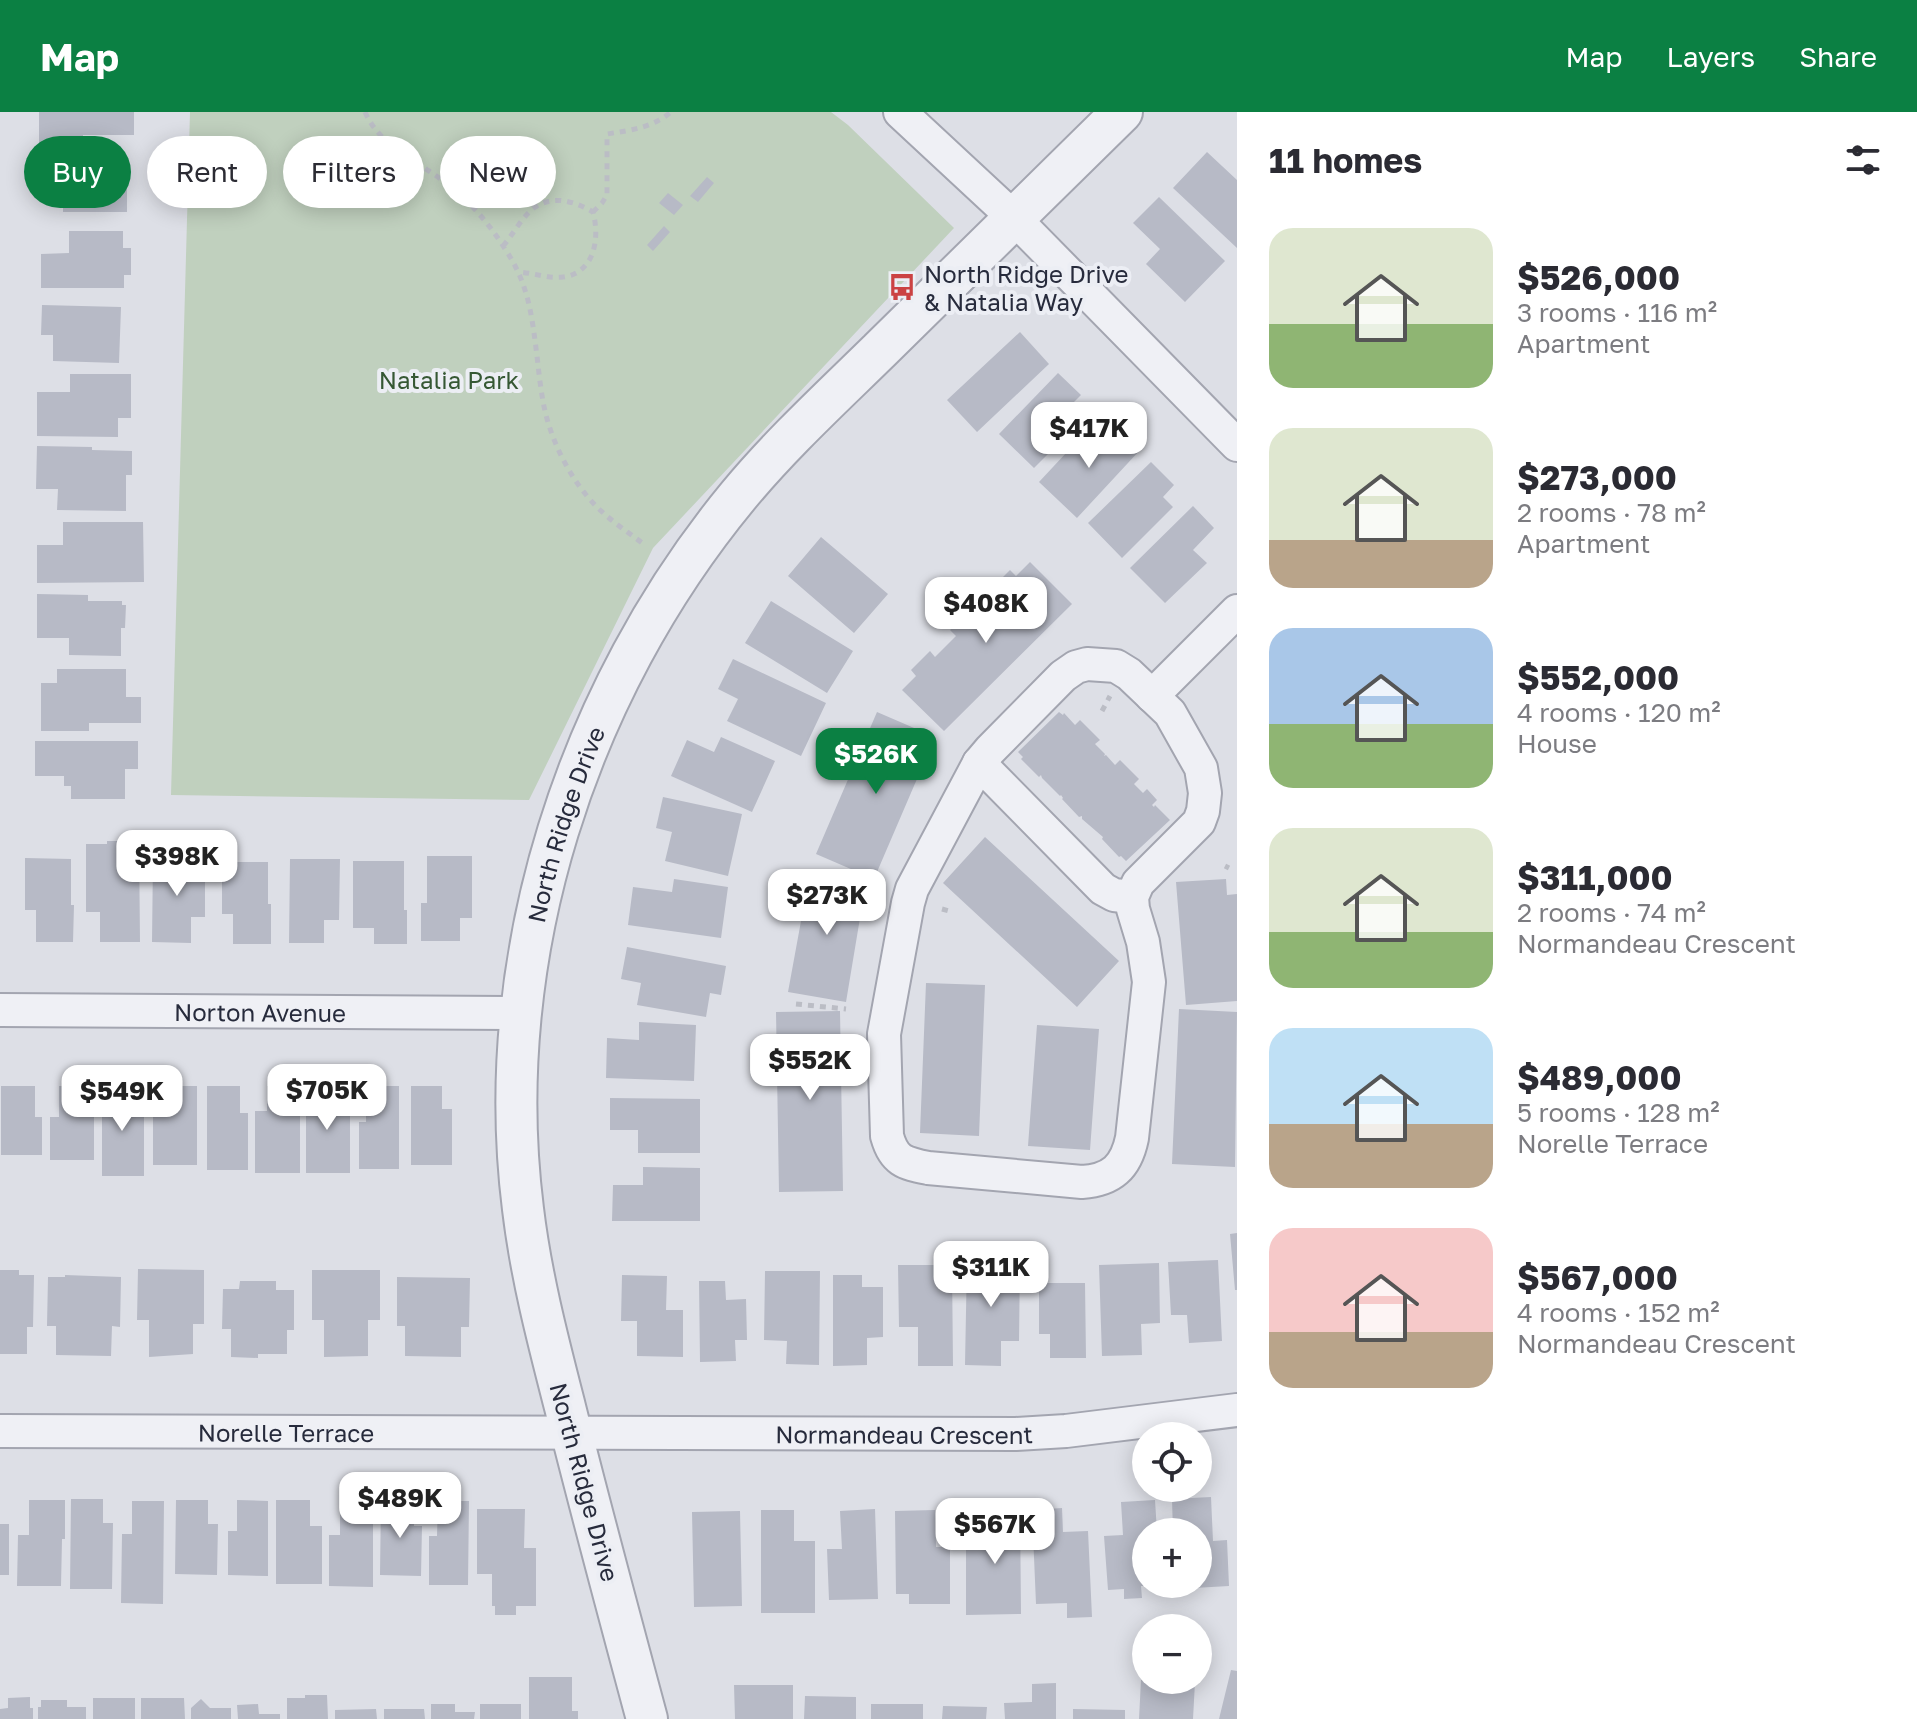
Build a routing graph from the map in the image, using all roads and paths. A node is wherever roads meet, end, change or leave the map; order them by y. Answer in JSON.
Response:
{"nodes":[{"id":1,"x":365,"y":112,"type":"edge"},
{"id":2,"x":671,"y":112,"type":"edge"},
{"id":3,"x":900,"y":112,"type":"edge"},
{"id":4,"x":1122,"y":112,"type":"edge"},
{"id":5,"x":593,"y":212,"type":"junction"},
{"id":6,"x":1013,"y":217,"type":"junction"},
{"id":7,"x":503,"y":246,"type":"junction"},
{"id":8,"x":519,"y":272,"type":"junction"},
{"id":9,"x":1237,"y":445,"type":"edge"},
{"id":10,"x":645,"y":545,"type":"dead end"},
{"id":11,"x":1237,"y":611,"type":"edge"},
{"id":12,"x":1111,"y":695,"type":"dead end"},
{"id":13,"x":1152,"y":696,"type":"junction"},
{"id":14,"x":1102,"y":711,"type":"dead end"},
{"id":15,"x":979,"y":763,"type":"junction"},
{"id":16,"x":1132,"y":897,"type":"junction"},
{"id":17,"x":942,"y":909,"type":"dead end"},
{"id":18,"x":953,"y":912,"type":"dead end"},
{"id":19,"x":796,"y":1004,"type":"dead end"},
{"id":20,"x":846,"y":1009,"type":"dead end"},
{"id":21,"x":0,"y":1010,"type":"edge"},
{"id":22,"x":521,"y":1013,"type":"junction"},
{"id":23,"x":1237,"y":1410,"type":"edge"},
{"id":24,"x":0,"y":1431,"type":"edge"},
{"id":25,"x":571,"y":1432,"type":"junction"},
{"id":26,"x":647,"y":1719,"type":"edge"}],
"edges":[{"from":1,"to":7,"type":"path"},
{"from":2,"to":5,"type":"path"},
{"from":3,"to":6,"type":"street"},
{"from":4,"to":6,"type":"street","name":"North Ridge Drive"},
{"from":5,"to":7,"type":"path"},
{"from":5,"to":8,"type":"path"},
{"from":6,"to":9,"type":"street"},
{"from":6,"to":22,"type":"street","name":"North Ridge Drive"},
{"from":7,"to":8,"type":"path"},
{"from":8,"to":10,"type":"path"},
{"from":11,"to":13,"type":"street"},
{"from":12,"to":14,"type":"path"},
{"from":13,"to":15,"type":"street"},
{"from":13,"to":16,"type":"street"},
{"from":15,"to":16,"type":"street"},
{"from":15,"to":16,"type":"street"},
{"from":17,"to":18,"type":"path"},
{"from":19,"to":20,"type":"path"},
{"from":21,"to":22,"type":"street","name":"Norton Avenue"},
{"from":22,"to":25,"type":"street","name":"North Ridge Drive"},
{"from":23,"to":25,"type":"street","name":"Normandeau Crescent"},
{"from":24,"to":25,"type":"street","name":"Norelle Terrace"},
{"from":25,"to":26,"type":"street","name":"North Ridge Drive"}]}
